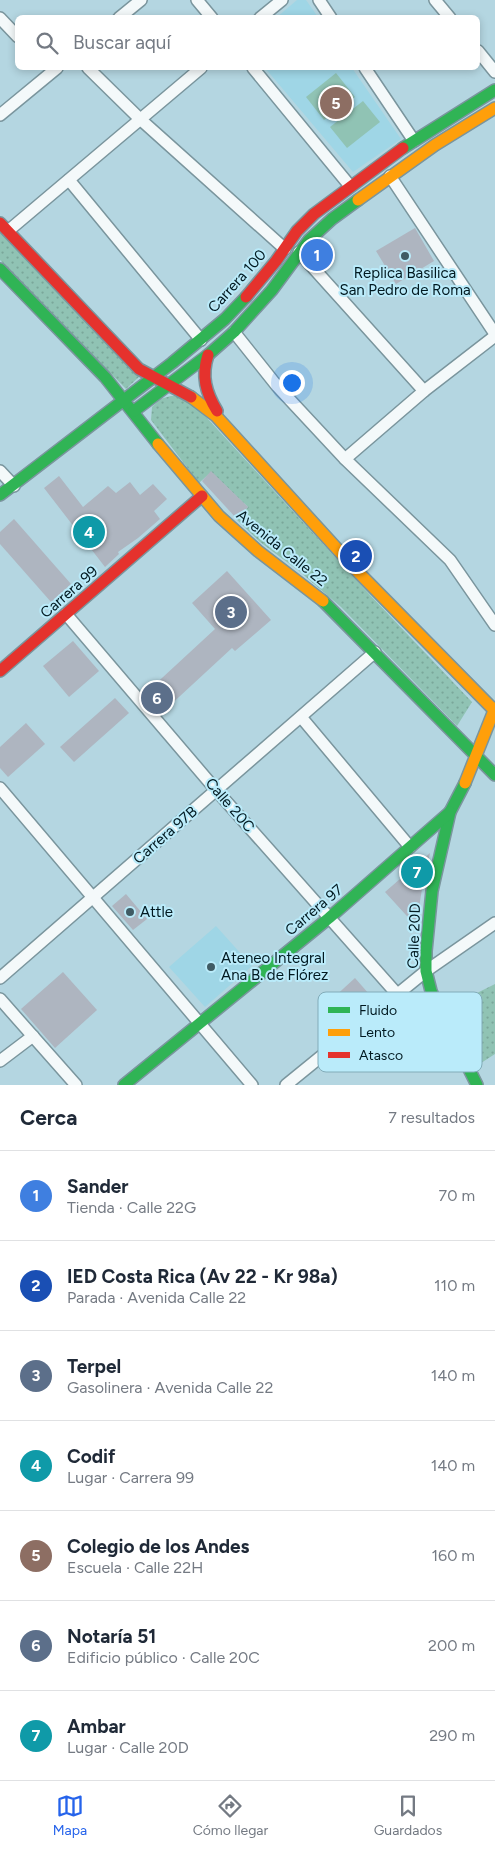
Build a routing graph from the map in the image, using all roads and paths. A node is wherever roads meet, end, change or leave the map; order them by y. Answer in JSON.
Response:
{"nodes":[{"id":1,"x":141,"y":0,"type":"edge"},
{"id":2,"x":197,"y":0,"type":"edge"},
{"id":3,"x":282,"y":0,"type":"edge"},
{"id":4,"x":319,"y":0,"type":"edge"},
{"id":5,"x":436,"y":0,"type":"edge"},
{"id":6,"x":123,"y":15,"type":"edge"},
{"id":7,"x":210,"y":15,"type":"edge"},
{"id":8,"x":264,"y":15,"type":"edge"},
{"id":9,"x":329,"y":15,"type":"edge"},
{"id":10,"x":448,"y":15,"type":"edge"},
{"id":11,"x":0,"y":18,"type":"edge"},
{"id":12,"x":15,"y":34,"type":"edge"},
{"id":13,"x":480,"y":53,"type":"edge"},
{"id":14,"x":50,"y":70,"type":"edge"},
{"id":15,"x":90,"y":70,"type":"edge"},
{"id":16,"x":199,"y":70,"type":"edge"},
{"id":17,"x":254,"y":70,"type":"edge"},
{"id":18,"x":366,"y":70,"type":"edge"},
{"id":19,"x":495,"y":72,"type":"edge"},
{"id":20,"x":495,"y":90,"type":"edge"},
{"id":21,"x":495,"y":108,"type":"edge"},
{"id":22,"x":0,"y":115,"type":"edge"},
{"id":23,"x":140,"y":119,"type":"junction"},
{"id":24,"x":414,"y":141,"type":"junction"},
{"id":25,"x":390,"y":176,"type":"junction"},
{"id":26,"x":69,"y":180,"type":"junction"},
{"id":27,"x":350,"y":186,"type":"junction"},
{"id":28,"x":4,"y":227,"type":"edge"},
{"id":29,"x":285,"y":250,"type":"junction"},
{"id":30,"x":299,"y":252,"type":"junction"},
{"id":31,"x":0,"y":269,"type":"edge"},
{"id":32,"x":234,"y":332,"type":"junction"},
{"id":33,"x":495,"y":335,"type":"edge"},
{"id":34,"x":201,"y":340,"type":"junction"},
{"id":35,"x":208,"y":355,"type":"junction"},
{"id":36,"x":153,"y":377,"type":"junction"},
{"id":37,"x":169,"y":385,"type":"junction"},
{"id":38,"x":424,"y":391,"type":"junction"},
{"id":39,"x":124,"y":399,"type":"junction"},
{"id":40,"x":134,"y":411,"type":"junction"},
{"id":41,"x":230,"y":429,"type":"junction"},
{"id":42,"x":345,"y":459,"type":"junction"},
{"id":43,"x":0,"y":471,"type":"edge"},
{"id":44,"x":14,"y":486,"type":"junction"},
{"id":45,"x":0,"y":495,"type":"edge"},
{"id":46,"x":202,"y":496,"type":"junction"},
{"id":47,"x":66,"y":614,"type":"junction"},
{"id":48,"x":495,"y":626,"type":"edge"},
{"id":49,"x":375,"y":652,"type":"junction"},
{"id":50,"x":0,"y":671,"type":"edge"},
{"id":51,"x":495,"y":710,"type":"edge"},
{"id":52,"x":301,"y":717,"type":"junction"},
{"id":53,"x":476,"y":756,"type":"junction"},
{"id":54,"x":495,"y":775,"type":"edge"},
{"id":55,"x":0,"y":788,"type":"edge"},
{"id":56,"x":216,"y":790,"type":"junction"},
{"id":57,"x":450,"y":812,"type":"junction"},
{"id":58,"x":410,"y":847,"type":"junction"},
{"id":59,"x":93,"y":898,"type":"junction"},
{"id":60,"x":328,"y":918,"type":"junction"},
{"id":61,"x":495,"y":923,"type":"edge"},
{"id":62,"x":426,"y":971,"type":"junction"},
{"id":63,"x":0,"y":978,"type":"edge"},
{"id":64,"x":395,"y":992,"type":"edge"},
{"id":65,"x":400,"y":992,"type":"edge"},
{"id":66,"x":433,"y":992,"type":"edge"},
{"id":67,"x":0,"y":999,"type":"edge"},
{"id":68,"x":200,"y":1023,"type":"junction"},
{"id":69,"x":33,"y":1036,"type":"junction"},
{"id":70,"x":318,"y":1059,"type":"edge"},
{"id":71,"x":0,"y":1061,"type":"edge"},
{"id":72,"x":76,"y":1085,"type":"edge"},
{"id":73,"x":124,"y":1085,"type":"edge"},
{"id":74,"x":252,"y":1085,"type":"edge"},
{"id":75,"x":286,"y":1085,"type":"edge"}],
"edges":[{"from":1,"to":6,"type":"street"},
{"from":2,"to":7,"type":"street"},
{"from":3,"to":8,"type":"street"},
{"from":4,"to":9,"type":"street"},
{"from":5,"to":10,"type":"street"},
{"from":11,"to":12,"type":"street"},
{"from":13,"to":19,"type":"street"},
{"from":14,"to":22,"type":"street"},
{"from":15,"to":23,"type":"street"},
{"from":16,"to":23,"type":"street"},
{"from":17,"to":27,"type":"street"},
{"from":18,"to":24,"type":"street"},
{"from":20,"to":24,"type":"main road","name":"Carrera 100"},
{"from":21,"to":25,"type":"main road","name":"Carrera 100"},
{"from":23,"to":26,"type":"street"},
{"from":23,"to":29,"type":"street"},
{"from":24,"to":27,"type":"main road","name":"Carrera 100"},
{"from":25,"to":30,"type":"main road","name":"Carrera 100"},
{"from":25,"to":33,"type":"street"},
{"from":26,"to":28,"type":"street"},
{"from":26,"to":34,"type":"street"},
{"from":27,"to":29,"type":"main road","name":"Carrera 100"},
{"from":28,"to":36,"type":"main road"},
{"from":29,"to":34,"type":"main road","name":"Carrera 100"},
{"from":30,"to":32,"type":"main road","name":"Carrera 100"},
{"from":30,"to":38,"type":"street"},
{"from":31,"to":39,"type":"main road","name":"Avenida Calle 22"},
{"from":32,"to":35,"type":"main road","name":"Carrera 100"},
{"from":32,"to":42,"type":"street"},
{"from":33,"to":38,"type":"street"},
{"from":34,"to":36,"type":"main road","name":"Carrera 100"},
{"from":35,"to":37,"type":"main road","name":"Carrera 100"},
{"from":35,"to":41,"type":"main road"},
{"from":36,"to":37,"type":"main road"},
{"from":36,"to":39,"type":"main road","name":"Carrera 100"},
{"from":37,"to":40,"type":"main road","name":"Carrera 100"},
{"from":37,"to":41,"type":"main road"},
{"from":38,"to":42,"type":"street"},
{"from":39,"to":40,"type":"main road","name":"Avenida Calle 22"},
{"from":39,"to":44,"type":"main road","name":"Carrera 100"},
{"from":40,"to":46,"type":"main road","name":"Avenida Calle 22"},
{"from":41,"to":51,"type":"main road"},
{"from":42,"to":48,"type":"street"},
{"from":43,"to":44,"type":"street"},
{"from":44,"to":45,"type":"main road","name":"Carrera 100"},
{"from":46,"to":47,"type":"main road","name":"Carrera 99"},
{"from":46,"to":49,"type":"main road","name":"Avenida Calle 22"},
{"from":47,"to":50,"type":"main road","name":"Carrera 99"},
{"from":47,"to":56,"type":"street","name":"Calle 20C"},
{"from":49,"to":52,"type":"street","name":"Carrera 97B"},
{"from":49,"to":53,"type":"main road","name":"Avenida Calle 22"},
{"from":51,"to":53,"type":"main road"},
{"from":52,"to":56,"type":"street","name":"Carrera 97B"},
{"from":52,"to":58,"type":"street"},
{"from":53,"to":54,"type":"main road","name":"Avenida Calle 22"},
{"from":53,"to":57,"type":"main road","name":"Calle 20D"},
{"from":55,"to":59,"type":"street"},
{"from":56,"to":59,"type":"street","name":"Carrera 97B"},
{"from":56,"to":60,"type":"street","name":"Calle 20C"},
{"from":57,"to":58,"type":"main road","name":"Carrera 97"},
{"from":57,"to":62,"type":"main road","name":"Calle 20D"},
{"from":58,"to":60,"type":"main road","name":"Carrera 97"},
{"from":59,"to":63,"type":"street","name":"Carrera 97B"},
{"from":59,"to":68,"type":"street"},
{"from":60,"to":64,"type":"street","name":"Calle 20C"},
{"from":60,"to":68,"type":"main road","name":"Carrera 97"},
{"from":61,"to":62,"type":"street"},
{"from":62,"to":65,"type":"street"},
{"from":62,"to":66,"type":"main road","name":"Calle 20D"},
{"from":67,"to":69,"type":"street"},
{"from":68,"to":73,"type":"main road","name":"Carrera 97"},
{"from":68,"to":74,"type":"street"},
{"from":69,"to":71,"type":"street"},
{"from":69,"to":72,"type":"street"},
{"from":70,"to":75,"type":"street"}]}
